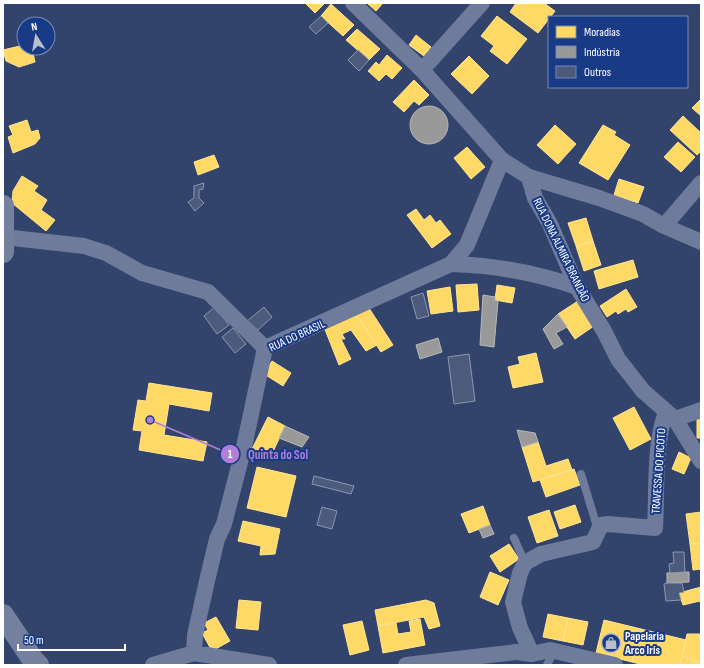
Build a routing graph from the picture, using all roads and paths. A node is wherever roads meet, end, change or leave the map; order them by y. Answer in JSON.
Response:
{"nodes":[{"id":1,"x":353,"y":3,"type":"edge"},
{"id":2,"x":482,"y":3,"type":"edge"},
{"id":3,"x":422,"y":70,"type":"junction"},
{"id":4,"x":502,"y":160,"type":"junction"},
{"id":5,"x":529,"y":177,"type":"junction"},
{"id":6,"x":701,"y":183,"type":"edge"},
{"id":7,"x":3,"y":206,"type":"edge"},
{"id":8,"x":664,"y":226,"type":"junction"},
{"id":9,"x":701,"y":242,"type":"edge"},
{"id":10,"x":4,"y":245,"type":"edge"},
{"id":11,"x":451,"y":264,"type":"junction"},
{"id":12,"x":577,"y":287,"type":"junction"},
{"id":13,"x":265,"y":348,"type":"junction"},
{"id":14,"x":701,"y":410,"type":"edge"},
{"id":15,"x":670,"y":416,"type":"junction"},
{"id":16,"x":701,"y":461,"type":"edge"},
{"id":17,"x":581,"y":474,"type":"dead end"},
{"id":18,"x":598,"y":531,"type":"junction"},
{"id":19,"x":514,"y":538,"type":"dead end"},
{"id":20,"x":525,"y":563,"type":"junction"},
{"id":21,"x":3,"y":615,"type":"edge"},
{"id":22,"x":554,"y":650,"type":"junction"},
{"id":23,"x":194,"y":653,"type":"junction"},
{"id":24,"x":532,"y":654,"type":"junction"},
{"id":25,"x":38,"y":665,"type":"edge"},
{"id":26,"x":153,"y":665,"type":"edge"},
{"id":27,"x":269,"y":665,"type":"edge"},
{"id":28,"x":406,"y":665,"type":"edge"},
{"id":29,"x":547,"y":665,"type":"edge"},
{"id":30,"x":615,"y":665,"type":"edge"}],
"edges":[{"from":1,"to":3,"type":"street"},
{"from":2,"to":3,"type":"street"},
{"from":3,"to":4,"type":"street"},
{"from":4,"to":5,"type":"street"},
{"from":4,"to":11,"type":"street"},
{"from":5,"to":8,"type":"street"},
{"from":5,"to":12,"type":"street","name":"RUA DONA ALMIRA BRANDÃO"},
{"from":6,"to":8,"type":"street"},
{"from":7,"to":10,"type":"main road"},
{"from":8,"to":9,"type":"street"},
{"from":10,"to":13,"type":"street"},
{"from":11,"to":12,"type":"street","name":"RUA DO BRASIL"},
{"from":11,"to":13,"type":"street","name":"RUA DO BRASIL"},
{"from":12,"to":15,"type":"street","name":"RUA DONA ALMIRA BRANDÃO"},
{"from":13,"to":23,"type":"street","name":"RUA DO BRASIL"},
{"from":14,"to":15,"type":"street"},
{"from":15,"to":16,"type":"street","name":"RUA DONA ALMIRA BRANDÃO"},
{"from":15,"to":18,"type":"street","name":"TRAVESSA DO PICOTO"},
{"from":17,"to":18,"type":"lane"},
{"from":18,"to":20,"type":"street","name":"TRAVESSA DO PICOTO"},
{"from":19,"to":20,"type":"lane"},
{"from":20,"to":24,"type":"street"},
{"from":21,"to":25,"type":"main road"},
{"from":22,"to":24,"type":"street"},
{"from":22,"to":29,"type":"lane"},
{"from":22,"to":30,"type":"street"},
{"from":23,"to":26,"type":"street"},
{"from":23,"to":27,"type":"street"},
{"from":24,"to":28,"type":"street"}]}
